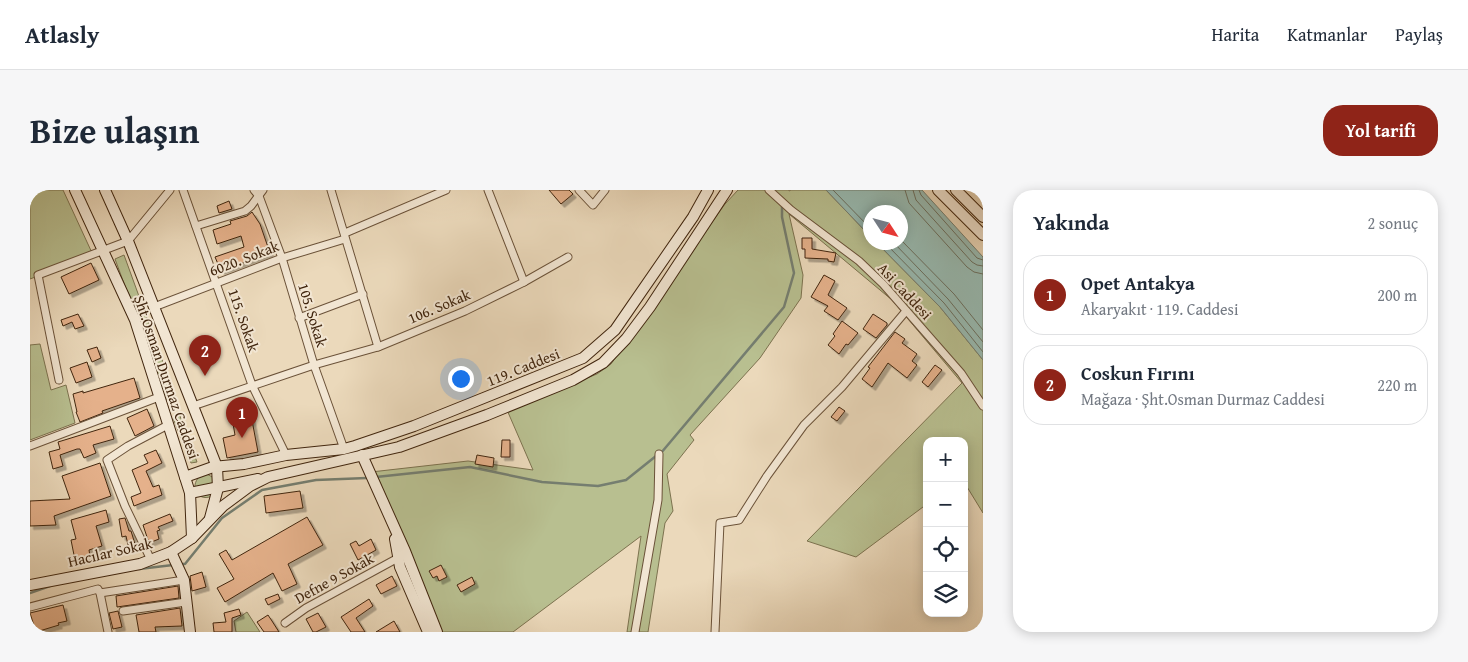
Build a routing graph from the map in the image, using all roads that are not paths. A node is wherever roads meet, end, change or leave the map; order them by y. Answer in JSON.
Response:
{"nodes":[{"id":1,"x":75,"y":190,"type":"edge"},
{"id":2,"x":105,"y":190,"type":"edge"},
{"id":3,"x":170,"y":190,"type":"edge"},
{"id":4,"x":184,"y":190,"type":"edge"},
{"id":5,"x":331,"y":190,"type":"edge"},
{"id":6,"x":446,"y":190,"type":"edge"},
{"id":7,"x":488,"y":190,"type":"edge"},
{"id":8,"x":579,"y":190,"type":"edge"},
{"id":9,"x":605,"y":190,"type":"edge"},
{"id":10,"x":708,"y":190,"type":"edge"},
{"id":11,"x":727,"y":190,"type":"edge"},
{"id":12,"x":769,"y":190,"type":"edge"},
{"id":13,"x":938,"y":190,"type":"edge"},
{"id":14,"x":956,"y":190,"type":"edge"},
{"id":15,"x":259,"y":192,"type":"edge"},
{"id":16,"x":983,"y":217,"type":"edge"},
{"id":17,"x":196,"y":226,"type":"junction"},
{"id":18,"x":983,"y":235,"type":"edge"},
{"id":19,"x":345,"y":236,"type":"junction"},
{"id":20,"x":128,"y":242,"type":"junction"},
{"id":21,"x":104,"y":252,"type":"junction"},
{"id":22,"x":568,"y":257,"type":"dead end"},
{"id":23,"x":282,"y":258,"type":"junction"},
{"id":24,"x":524,"y":282,"type":"junction"},
{"id":25,"x":216,"y":283,"type":"junction"},
{"id":26,"x":363,"y":294,"type":"junction"},
{"id":27,"x":154,"y":307,"type":"junction"},
{"id":28,"x":906,"y":311,"type":"junction"},
{"id":29,"x":299,"y":318,"type":"junction"},
{"id":30,"x":378,"y":347,"type":"junction"},
{"id":31,"x":314,"y":365,"type":"junction"},
{"id":32,"x":59,"y":380,"type":"dead end"},
{"id":33,"x":252,"y":385,"type":"junction"},
{"id":34,"x":159,"y":397,"type":"junction"},
{"id":35,"x":193,"y":406,"type":"junction"},
{"id":36,"x":983,"y":406,"type":"edge"},
{"id":37,"x":168,"y":426,"type":"junction"},
{"id":38,"x":30,"y":446,"type":"edge"},
{"id":39,"x":344,"y":449,"type":"junction"},
{"id":40,"x":659,"y":454,"type":"dead end"},
{"id":41,"x":286,"y":455,"type":"junction"},
{"id":42,"x":362,"y":456,"type":"junction"},
{"id":43,"x":217,"y":467,"type":"junction"},
{"id":44,"x":185,"y":477,"type":"junction"},
{"id":45,"x":268,"y":477,"type":"junction"},
{"id":46,"x":218,"y":488,"type":"junction"},
{"id":47,"x":190,"y":494,"type":"junction"},
{"id":48,"x":210,"y":519,"type":"junction"},
{"id":49,"x":392,"y":525,"type":"junction"},
{"id":50,"x":192,"y":538,"type":"junction"},
{"id":51,"x":173,"y":556,"type":"junction"},
{"id":52,"x":398,"y":558,"type":"junction"},
{"id":53,"x":151,"y":560,"type":"junction"},
{"id":54,"x":182,"y":576,"type":"junction"},
{"id":55,"x":30,"y":585,"type":"edge"},
{"id":56,"x":100,"y":593,"type":"junction"},
{"id":57,"x":186,"y":602,"type":"junction"},
{"id":58,"x":30,"y":607,"type":"edge"},
{"id":59,"x":123,"y":611,"type":"dead end"},
{"id":60,"x":285,"y":623,"type":"dead end"},
{"id":61,"x":983,"y":628,"type":"edge"},
{"id":62,"x":108,"y":632,"type":"edge"},
{"id":63,"x":190,"y":632,"type":"edge"},
{"id":64,"x":428,"y":632,"type":"edge"},
{"id":65,"x":437,"y":632,"type":"edge"},
{"id":66,"x":636,"y":632,"type":"edge"},
{"id":67,"x":715,"y":632,"type":"edge"},
{"id":68,"x":978,"y":632,"type":"edge"}],
"edges":[{"from":1,"to":21,"type":"street","name":"Şht.Osman Durmaz Caddesi"},
{"from":2,"to":20,"type":"street","name":"Şht.Osman Durmaz Caddesi"},
{"from":3,"to":20,"type":"street"},
{"from":4,"to":17,"type":"street","name":"115. Sokak"},
{"from":5,"to":19,"type":"street"},
{"from":6,"to":19,"type":"street","name":"6020. Sokak"},
{"from":7,"to":24,"type":"street"},
{"from":8,"to":9,"type":"street"},
{"from":10,"to":39,"type":"street","name":"119. Caddesi"},
{"from":11,"to":42,"type":"street","name":"119. Caddesi"},
{"from":12,"to":28,"type":"street","name":"Asi Caddesi"},
{"from":13,"to":18,"type":"street"},
{"from":14,"to":16,"type":"street"},
{"from":15,"to":17,"type":"street"},
{"from":15,"to":23,"type":"street","name":"105. Sokak"},
{"from":17,"to":25,"type":"street","name":"115. Sokak"},
{"from":19,"to":23,"type":"street","name":"6020. Sokak"},
{"from":19,"to":26,"type":"street"},
{"from":20,"to":21,"type":"street"},
{"from":20,"to":27,"type":"street","name":"Şht.Osman Durmaz Caddesi"},
{"from":21,"to":32,"type":"street"},
{"from":21,"to":34,"type":"street","name":"Şht.Osman Durmaz Caddesi"},
{"from":22,"to":24,"type":"street","name":"106. Sokak"},
{"from":23,"to":25,"type":"street","name":"6020. Sokak"},
{"from":23,"to":29,"type":"street","name":"105. Sokak"},
{"from":24,"to":30,"type":"street","name":"106. Sokak"},
{"from":25,"to":27,"type":"street","name":"6020. Sokak"},
{"from":25,"to":33,"type":"street","name":"115. Sokak"},
{"from":26,"to":29,"type":"street"},
{"from":26,"to":30,"type":"street"},
{"from":27,"to":35,"type":"street","name":"Şht.Osman Durmaz Caddesi"},
{"from":28,"to":36,"type":"street","name":"Asi Caddesi"},
{"from":28,"to":67,"type":"street"},
{"from":29,"to":31,"type":"street","name":"105. Sokak"},
{"from":30,"to":31,"type":"street","name":"106. Sokak"},
{"from":31,"to":33,"type":"street","name":"106. Sokak"},
{"from":31,"to":39,"type":"street","name":"105. Sokak"},
{"from":33,"to":35,"type":"street","name":"106. Sokak"},
{"from":33,"to":41,"type":"street","name":"115. Sokak"},
{"from":34,"to":37,"type":"street","name":"Şht.Osman Durmaz Caddesi"},
{"from":34,"to":38,"type":"street"},
{"from":35,"to":43,"type":"street","name":"Şht.Osman Durmaz Caddesi"},
{"from":37,"to":44,"type":"street","name":"Şht.Osman Durmaz Caddesi"},
{"from":37,"to":53,"type":"street"},
{"from":39,"to":41,"type":"street","name":"119. Caddesi"},
{"from":40,"to":66,"type":"street"},
{"from":41,"to":43,"type":"street","name":"119. Caddesi"},
{"from":42,"to":45,"type":"street","name":"119. Caddesi"},
{"from":42,"to":49,"type":"street"},
{"from":43,"to":44,"type":"street","name":"119. Caddesi"},
{"from":43,"to":46,"type":"street","name":"Şht.Osman Durmaz Caddesi"},
{"from":44,"to":47,"type":"street","name":"Şht.Osman Durmaz Caddesi"},
{"from":45,"to":46,"type":"street","name":"119. Caddesi"},
{"from":45,"to":48,"type":"street","name":"119. Caddesi"},
{"from":46,"to":47,"type":"street","name":"119. Caddesi"},
{"from":46,"to":48,"type":"street","name":"Hacılar Sokak"},
{"from":47,"to":50,"type":"street"},
{"from":48,"to":50,"type":"street","name":"Hacılar Sokak"},
{"from":49,"to":52,"type":"street"},
{"from":49,"to":65,"type":"street"},
{"from":50,"to":51,"type":"street","name":"Hacılar Sokak"},
{"from":51,"to":53,"type":"street","name":"Hacılar Sokak"},
{"from":51,"to":54,"type":"street"},
{"from":52,"to":60,"type":"street","name":"Defne 9 Sokak"},
{"from":52,"to":64,"type":"street"},
{"from":53,"to":55,"type":"street","name":"Hacılar Sokak"},
{"from":54,"to":56,"type":"street"},
{"from":54,"to":57,"type":"street"},
{"from":56,"to":58,"type":"street"},
{"from":56,"to":62,"type":"street"},
{"from":57,"to":59,"type":"street"},
{"from":57,"to":63,"type":"street"},
{"from":61,"to":68,"type":"street"}]}
